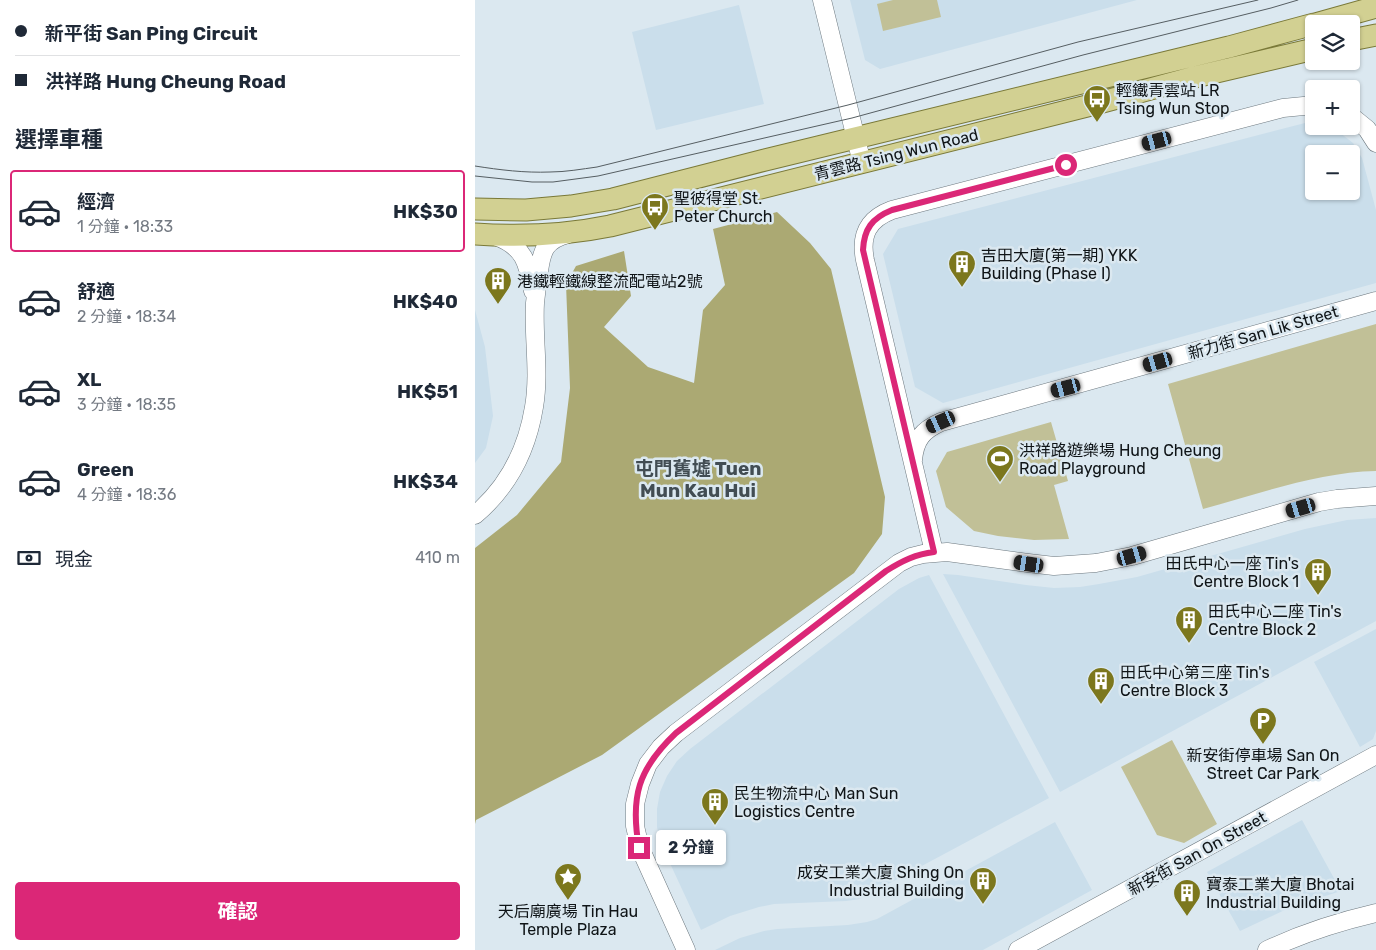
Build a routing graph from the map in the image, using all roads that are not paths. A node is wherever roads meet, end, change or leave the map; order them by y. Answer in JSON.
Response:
{"nodes":[{"id":1,"x":822,"y":0,"type":"edge"},
{"id":2,"x":1376,"y":7,"type":"edge"},
{"id":3,"x":1347,"y":15,"type":"edge"},
{"id":4,"x":1305,"y":27,"type":"edge"},
{"id":5,"x":1376,"y":35,"type":"edge"},
{"id":6,"x":1360,"y":38,"type":"edge"},
{"id":7,"x":1305,"y":51,"type":"edge"},
{"id":8,"x":1305,"y":105,"type":"edge"},
{"id":9,"x":1360,"y":123,"type":"edge"},
{"id":10,"x":856,"y":138,"type":"junction"},
{"id":11,"x":1376,"y":143,"type":"edge"},
{"id":12,"x":862,"y":163,"type":"junction"},
{"id":13,"x":480,"y":208,"type":"edge"},
{"id":14,"x":572,"y":233,"type":"junction"},
{"id":15,"x":483,"y":234,"type":"edge"},
{"id":16,"x":1376,"y":301,"type":"edge"},
{"id":17,"x":535,"y":304,"type":"junction"},
{"id":18,"x":913,"y":463,"type":"junction"},
{"id":19,"x":1376,"y":496,"type":"edge"},
{"id":20,"x":475,"y":515,"type":"edge"},
{"id":21,"x":934,"y":552,"type":"junction"},
{"id":22,"x":1376,"y":755,"type":"edge"},
{"id":23,"x":1376,"y":913,"type":"edge"},
{"id":24,"x":686,"y":950,"type":"edge"},
{"id":25,"x":1018,"y":950,"type":"edge"},
{"id":26,"x":1267,"y":950,"type":"edge"}],
"edges":[{"from":1,"to":10,"type":"street"},
{"from":2,"to":3,"type":"main road","name":"青雲路 Tsing Wun Road"},
{"from":4,"to":10,"type":"main road","name":"青雲路 Tsing Wun Road"},
{"from":5,"to":6,"type":"main road"},
{"from":7,"to":12,"type":"main road","name":"青雲路 Tsing Wun Road"},
{"from":8,"to":18,"type":"street"},
{"from":9,"to":11,"type":"street"},
{"from":10,"to":12,"type":"street"},
{"from":10,"to":13,"type":"main road","name":"青雲路 Tsing Wun Road"},
{"from":12,"to":14,"type":"main road","name":"青雲路 Tsing Wun Road"},
{"from":14,"to":15,"type":"main road","name":"青雲路 Tsing Wun Road"},
{"from":14,"to":17,"type":"street"},
{"from":15,"to":17,"type":"street"},
{"from":16,"to":18,"type":"street","name":"新力街 San Lik Street"},
{"from":17,"to":20,"type":"street"},
{"from":18,"to":21,"type":"street"},
{"from":19,"to":21,"type":"street"},
{"from":21,"to":24,"type":"street"},
{"from":22,"to":25,"type":"street","name":"新安街 San On Street"},
{"from":23,"to":26,"type":"street"}]}
